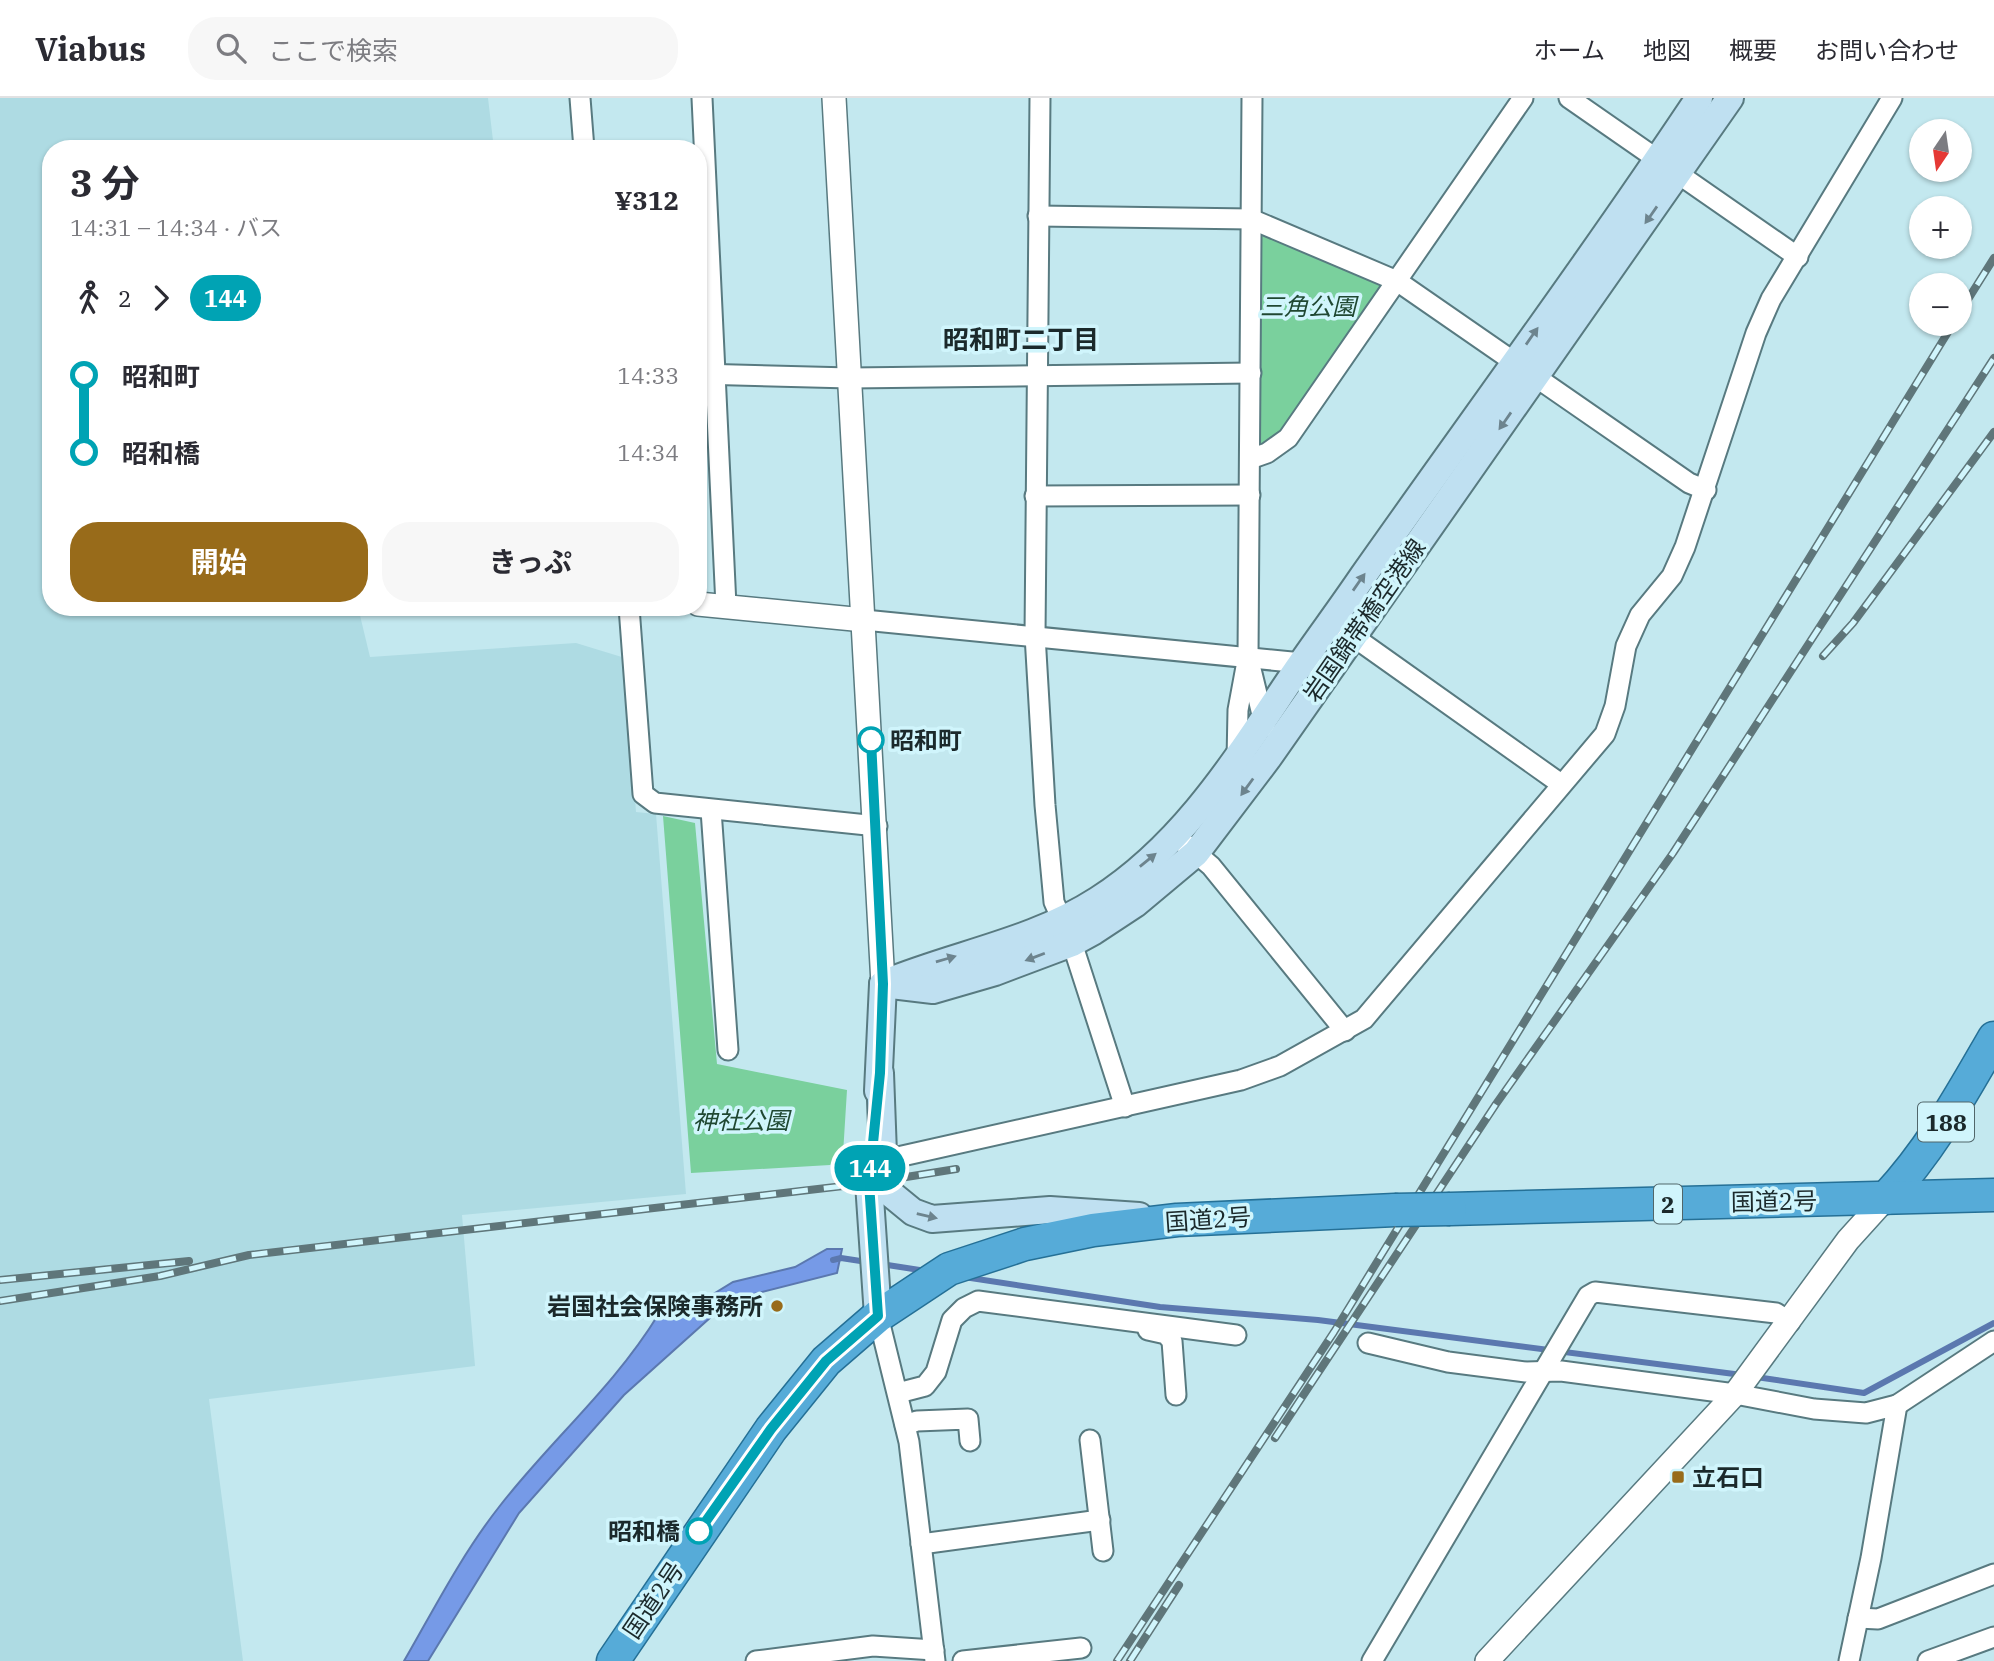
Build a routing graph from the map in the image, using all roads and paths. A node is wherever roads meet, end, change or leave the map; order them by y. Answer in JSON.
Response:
{"nodes":[{"id":1,"x":580,"y":98,"type":"edge"},
{"id":2,"x":702,"y":98,"type":"edge"},
{"id":3,"x":834,"y":98,"type":"edge"},
{"id":4,"x":1040,"y":98,"type":"edge"},
{"id":5,"x":1252,"y":98,"type":"edge"},
{"id":6,"x":1524,"y":98,"type":"edge"},
{"id":7,"x":1569,"y":98,"type":"edge"},
{"id":8,"x":1699,"y":98,"type":"edge"},
{"id":9,"x":1730,"y":98,"type":"edge"},
{"id":10,"x":1892,"y":98,"type":"edge"},
{"id":11,"x":583,"y":140,"type":"edge"},
{"id":12,"x":703,"y":140,"type":"edge"},
{"id":13,"x":1658,"y":160,"type":"junction"},
{"id":14,"x":1679,"y":175,"type":"junction"},
{"id":15,"x":1038,"y":216,"type":"junction"},
{"id":16,"x":1251,"y":219,"type":"junction"},
{"id":17,"x":1798,"y":257,"type":"junction"},
{"id":18,"x":1397,"y":281,"type":"junction"},
{"id":19,"x":1514,"y":361,"type":"junction"},
{"id":20,"x":1251,"y":373,"type":"junction"},
{"id":21,"x":707,"y":375,"type":"edge"},
{"id":22,"x":1035,"y":375,"type":"junction"},
{"id":23,"x":1536,"y":377,"type":"junction"},
{"id":24,"x":850,"y":378,"type":"junction"},
{"id":25,"x":1250,"y":459,"type":"junction"},
{"id":26,"x":1706,"y":490,"type":"junction"},
{"id":27,"x":1250,"y":495,"type":"junction"},
{"id":28,"x":1035,"y":496,"type":"junction"},
{"id":29,"x":707,"y":605,"type":"edge"},
{"id":30,"x":726,"y":606,"type":"junction"},
{"id":31,"x":630,"y":616,"type":"edge"},
{"id":32,"x":864,"y":620,"type":"junction"},
{"id":33,"x":1341,"y":629,"type":"junction"},
{"id":34,"x":1035,"y":635,"type":"junction"},
{"id":35,"x":1248,"y":656,"type":"junction"},
{"id":36,"x":1302,"y":661,"type":"junction"},
{"id":37,"x":1329,"y":668,"type":"junction"},
{"id":38,"x":1264,"y":718,"type":"junction"},
{"id":39,"x":1268,"y":758,"type":"junction"},
{"id":40,"x":1237,"y":760,"type":"junction"},
{"id":41,"x":1561,"y":784,"type":"junction"},
{"id":42,"x":711,"y":810,"type":"junction"},
{"id":43,"x":877,"y":826,"type":"junction"},
{"id":44,"x":1187,"y":845,"type":"junction"},
{"id":45,"x":1066,"y":932,"type":"junction"},
{"id":46,"x":883,"y":984,"type":"junction"},
{"id":47,"x":1345,"y":1031,"type":"junction"},
{"id":48,"x":1994,"y":1038,"type":"edge"},
{"id":49,"x":727,"y":1050,"type":"dead end"},
{"id":50,"x":1125,"y":1107,"type":"junction"},
{"id":51,"x":877,"y":1161,"type":"junction"},
{"id":52,"x":1994,"y":1195,"type":"edge"},
{"id":53,"x":1886,"y":1198,"type":"junction"},
{"id":54,"x":1177,"y":1220,"type":"junction"},
{"id":55,"x":878,"y":1316,"type":"junction"},
{"id":56,"x":1126,"y":1321,"type":"junction"},
{"id":57,"x":1790,"y":1322,"type":"junction"},
{"id":58,"x":1237,"y":1335,"type":"dead end"},
{"id":59,"x":1994,"y":1342,"type":"edge"},
{"id":60,"x":1368,"y":1343,"type":"dead end"},
{"id":61,"x":1548,"y":1364,"type":"junction"},
{"id":62,"x":1739,"y":1390,"type":"junction"},
{"id":63,"x":898,"y":1393,"type":"junction"},
{"id":64,"x":1176,"y":1395,"type":"dead end"},
{"id":65,"x":1897,"y":1405,"type":"junction"},
{"id":66,"x":905,"y":1425,"type":"junction"},
{"id":67,"x":1090,"y":1440,"type":"dead end"},
{"id":68,"x":970,"y":1441,"type":"dead end"},
{"id":69,"x":1100,"y":1520,"type":"junction"},
{"id":70,"x":921,"y":1544,"type":"junction"},
{"id":71,"x":1103,"y":1550,"type":"dead end"},
{"id":72,"x":1994,"y":1574,"type":"edge"},
{"id":73,"x":1858,"y":1618,"type":"junction"},
{"id":74,"x":1994,"y":1637,"type":"edge"},
{"id":75,"x":1081,"y":1648,"type":"dead end"},
{"id":76,"x":934,"y":1656,"type":"edge"},
{"id":77,"x":613,"y":1661,"type":"edge"},
{"id":78,"x":756,"y":1661,"type":"edge"},
{"id":79,"x":962,"y":1661,"type":"edge"},
{"id":80,"x":1372,"y":1661,"type":"edge"},
{"id":81,"x":1487,"y":1661,"type":"edge"},
{"id":82,"x":1849,"y":1661,"type":"edge"},
{"id":83,"x":1928,"y":1661,"type":"edge"}],
"edges":[{"from":1,"to":11,"type":"street"},
{"from":2,"to":12,"type":"street"},
{"from":3,"to":24,"type":"street"},
{"from":4,"to":15,"type":"street"},
{"from":5,"to":16,"type":"street"},
{"from":6,"to":18,"type":"street"},
{"from":7,"to":13,"type":"street"},
{"from":8,"to":13,"type":"main road","name":"岩国錦帯橋空港線"},
{"from":9,"to":14,"type":"main road","name":"岩国錦帯橋空港線"},
{"from":10,"to":17,"type":"street"},
{"from":13,"to":14,"type":"street"},
{"from":19,"to":13,"type":"main road","name":"岩国錦帯橋空港線","one_way":true},
{"from":14,"to":17,"type":"street"},
{"from":14,"to":23,"type":"main road","name":"岩国錦帯橋空港線","one_way":true},
{"from":15,"to":16,"type":"street"},
{"from":15,"to":22,"type":"street"},
{"from":16,"to":18,"type":"street"},
{"from":16,"to":20,"type":"street"},
{"from":17,"to":26,"type":"street"},
{"from":18,"to":19,"type":"street"},
{"from":18,"to":25,"type":"street"},
{"from":19,"to":23,"type":"street"},
{"from":33,"to":19,"type":"main road","name":"岩国錦帯橋空港線","one_way":true},
{"from":20,"to":22,"type":"street"},
{"from":20,"to":25,"type":"street"},
{"from":21,"to":24,"type":"street"},
{"from":21,"to":30,"type":"street"},
{"from":22,"to":24,"type":"street"},
{"from":22,"to":28,"type":"street"},
{"from":23,"to":26,"type":"street"},
{"from":23,"to":33,"type":"main road","name":"岩国錦帯橋空港線","one_way":true},
{"from":24,"to":32,"type":"street"},
{"from":25,"to":27,"type":"street"},
{"from":26,"to":41,"type":"street"},
{"from":27,"to":28,"type":"street"},
{"from":27,"to":35,"type":"street"},
{"from":28,"to":34,"type":"street"},
{"from":29,"to":30,"type":"street"},
{"from":30,"to":32,"type":"street"},
{"from":31,"to":42,"type":"street"},
{"from":32,"to":34,"type":"street"},
{"from":32,"to":43,"type":"street"},
{"from":33,"to":36,"type":"main road","name":"岩国錦帯橋空港線"},
{"from":33,"to":37,"type":"main road","name":"岩国錦帯橋空港線"},
{"from":33,"to":41,"type":"street"},
{"from":34,"to":35,"type":"street"},
{"from":34,"to":45,"type":"street"},
{"from":35,"to":36,"type":"street"},
{"from":35,"to":38,"type":"street"},
{"from":35,"to":40,"type":"street"},
{"from":36,"to":37,"type":"street"},
{"from":36,"to":38,"type":"main road","name":"岩国錦帯橋空港線"},
{"from":37,"to":39,"type":"main road","name":"岩国錦帯橋空港線"},
{"from":38,"to":39,"type":"street"},
{"from":38,"to":40,"type":"main road","name":"岩国錦帯橋空港線"},
{"from":39,"to":44,"type":"main road","name":"岩国錦帯橋空港線","one_way":true},
{"from":40,"to":44,"type":"main road","name":"岩国錦帯橋空港線"},
{"from":41,"to":47,"type":"street"},
{"from":42,"to":43,"type":"street"},
{"from":42,"to":49,"type":"street"},
{"from":43,"to":46,"type":"street"},
{"from":44,"to":45,"type":"main road","name":"岩国錦帯橋空港線"},
{"from":44,"to":47,"type":"street"},
{"from":45,"to":46,"type":"main road","name":"岩国錦帯橋空港線"},
{"from":45,"to":50,"type":"street"},
{"from":46,"to":51,"type":"main road"},
{"from":47,"to":50,"type":"street"},
{"from":48,"to":53,"type":"highway","number":"188"},
{"from":50,"to":51,"type":"street"},
{"from":51,"to":54,"type":"main road","one_way":true},
{"from":51,"to":55,"type":"main road"},
{"from":52,"to":53,"type":"highway","name":"国道2号","number":"2"},
{"from":53,"to":54,"type":"highway","name":"国道2号","number":"2","bridge":true},
{"from":53,"to":57,"type":"street"},
{"from":54,"to":55,"type":"highway","name":"国道2号","number":"2"},
{"from":55,"to":63,"type":"street"},
{"from":55,"to":77,"type":"highway","name":"国道2号","number":"2"},
{"from":56,"to":58,"type":"street"},
{"from":56,"to":63,"type":"street"},
{"from":56,"to":64,"type":"street"},
{"from":57,"to":61,"type":"street"},
{"from":57,"to":62,"type":"street"},
{"from":59,"to":65,"type":"street"},
{"from":60,"to":61,"type":"street"},
{"from":61,"to":62,"type":"street"},
{"from":61,"to":80,"type":"street"},
{"from":62,"to":65,"type":"street"},
{"from":62,"to":81,"type":"street"},
{"from":63,"to":66,"type":"street"},
{"from":65,"to":73,"type":"street"},
{"from":66,"to":68,"type":"street"},
{"from":66,"to":70,"type":"street"},
{"from":67,"to":69,"type":"street"},
{"from":69,"to":70,"type":"street"},
{"from":69,"to":71,"type":"street"},
{"from":70,"to":76,"type":"street"},
{"from":72,"to":73,"type":"street"},
{"from":73,"to":82,"type":"street"},
{"from":74,"to":83,"type":"street"},
{"from":75,"to":79,"type":"street"},
{"from":76,"to":78,"type":"street"}]}
